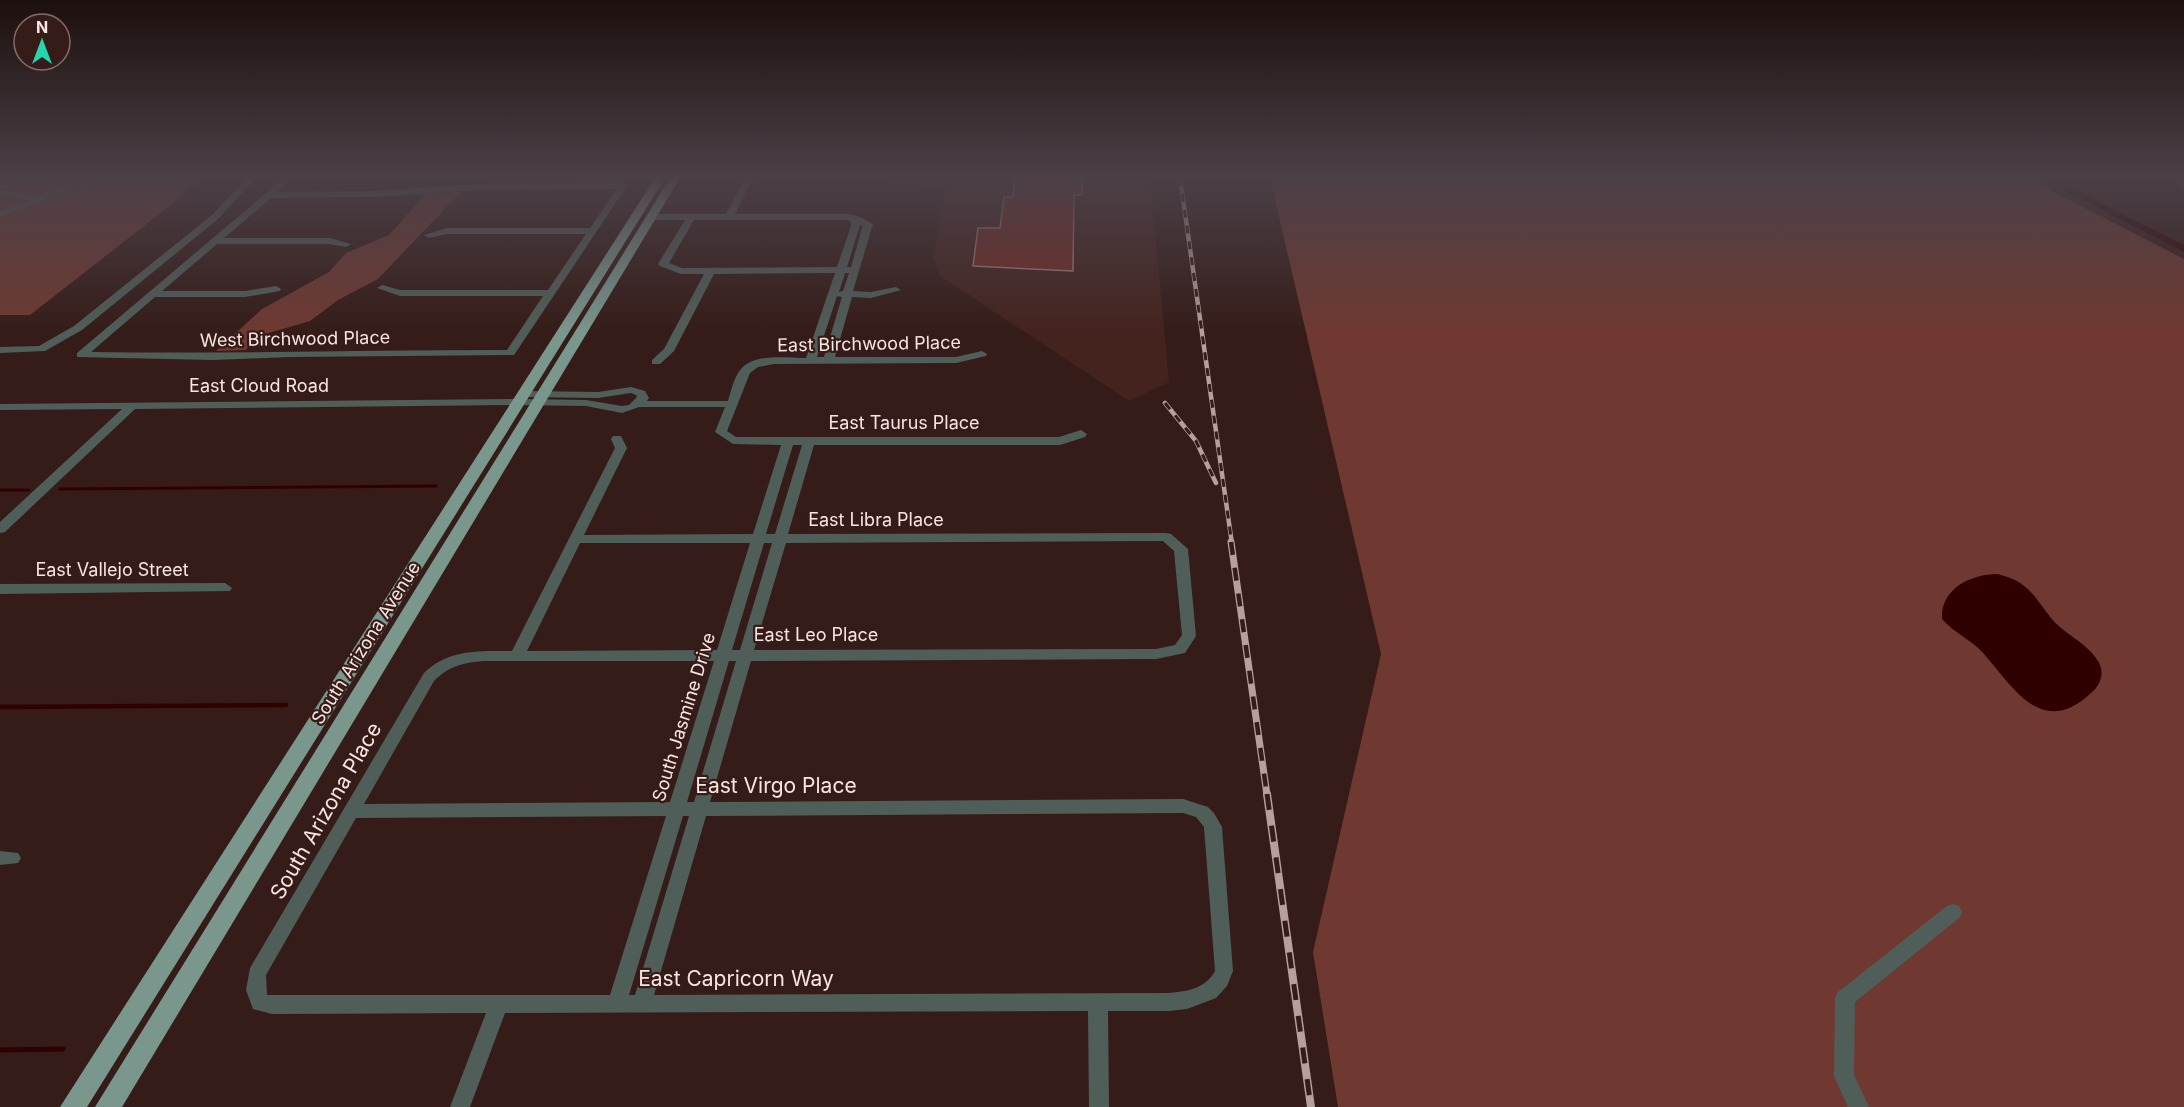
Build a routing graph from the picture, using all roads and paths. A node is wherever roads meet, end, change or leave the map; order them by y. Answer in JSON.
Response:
{"nodes":[{"id":1,"x":199,"y":230,"type":"edge"},
{"id":2,"x":228,"y":230,"type":"edge"},
{"id":3,"x":630,"y":230,"type":"edge"},
{"id":4,"x":644,"y":230,"type":"edge"},
{"id":5,"x":683,"y":230,"type":"edge"},
{"id":6,"x":855,"y":230,"type":"edge"},
{"id":7,"x":866,"y":230,"type":"edge"},
{"id":8,"x":592,"y":231,"type":"joint"},
{"id":9,"x":429,"y":235,"type":"dead end"},
{"id":10,"x":214,"y":241,"type":"junction"},
{"id":11,"x":346,"y":244,"type":"dead end"},
{"id":12,"x":842,"y":270,"type":"junction"},
{"id":13,"x":854,"y":270,"type":"junction"},
{"id":14,"x":710,"y":271,"type":"junction"},
{"id":15,"x":382,"y":288,"type":"dead end"},
{"id":16,"x":276,"y":289,"type":"dead end"},
{"id":17,"x":896,"y":290,"type":"dead end"},
{"id":18,"x":549,"y":293,"type":"junction"},
{"id":19,"x":152,"y":294,"type":"junction"},
{"id":20,"x":849,"y":294,"type":"junction"},
{"id":21,"x":833,"y":295,"type":"junction"},
{"id":22,"x":0,"y":350,"type":"edge"},
{"id":23,"x":982,"y":354,"type":"dead end"},
{"id":24,"x":810,"y":361,"type":"junction"},
{"id":25,"x":828,"y":361,"type":"junction"},
{"id":26,"x":656,"y":362,"type":"dead end"},
{"id":27,"x":531,"y":398,"type":"junction"},
{"id":28,"x":734,"y":399,"type":"junction"},
{"id":29,"x":640,"y":400,"type":"junction"},
{"id":30,"x":133,"y":405,"type":"junction"},
{"id":31,"x":0,"y":407,"type":"edge"},
{"id":32,"x":1081,"y":434,"type":"dead end"},
{"id":33,"x":617,"y":439,"type":"dead end"},
{"id":34,"x":788,"y":441,"type":"junction"},
{"id":35,"x":809,"y":441,"type":"junction"},
{"id":36,"x":0,"y":529,"type":"edge"},
{"id":37,"x":758,"y":538,"type":"junction"},
{"id":38,"x":780,"y":538,"type":"junction"},
{"id":39,"x":576,"y":539,"type":"junction"},
{"id":40,"x":225,"y":588,"type":"dead end"},
{"id":41,"x":0,"y":589,"type":"edge"},
{"id":42,"x":1184,"y":645,"type":"joint"},
{"id":43,"x":723,"y":655,"type":"junction"},
{"id":44,"x":745,"y":655,"type":"junction"},
{"id":45,"x":517,"y":656,"type":"junction"},
{"id":46,"x":447,"y":662,"type":"joint"},
{"id":47,"x":676,"y":809,"type":"junction"},
{"id":48,"x":700,"y":809,"type":"junction"},
{"id":49,"x":352,"y":811,"type":"junction"},
{"id":50,"x":1953,"y":912,"type":"dead end"},
{"id":51,"x":1220,"y":984,"type":"joint"},
{"id":52,"x":256,"y":990,"type":"joint"},
{"id":53,"x":1098,"y":1002,"type":"junction"},
{"id":54,"x":499,"y":1004,"type":"junction"},
{"id":55,"x":617,"y":1004,"type":"junction"},
{"id":56,"x":642,"y":1004,"type":"junction"},
{"id":57,"x":73,"y":1107,"type":"edge"},
{"id":58,"x":108,"y":1107,"type":"edge"},
{"id":59,"x":460,"y":1107,"type":"edge"},
{"id":60,"x":1099,"y":1107,"type":"edge"},
{"id":61,"x":1859,"y":1107,"type":"edge"}],
"edges":[{"from":1,"to":22,"type":"street"},
{"from":2,"to":10,"type":"street"},
{"from":3,"to":27,"type":"main road","name":"South Arizona Avenue"},
{"from":4,"to":27,"type":"main road","name":"South Arizona Avenue"},
{"from":5,"to":14,"type":"street"},
{"from":6,"to":12,"type":"street"},
{"from":7,"to":13,"type":"street"},
{"from":8,"to":9,"type":"street"},
{"from":8,"to":18,"type":"street"},
{"from":10,"to":11,"type":"street"},
{"from":10,"to":19,"type":"street"},
{"from":12,"to":13,"type":"street"},
{"from":12,"to":14,"type":"street"},
{"from":12,"to":21,"type":"street"},
{"from":13,"to":20,"type":"street"},
{"from":14,"to":26,"type":"street"},
{"from":15,"to":18,"type":"street"},
{"from":16,"to":19,"type":"street"},
{"from":17,"to":20,"type":"street"},
{"from":18,"to":19,"type":"street","name":"West Birchwood Place"},
{"from":20,"to":21,"type":"street"},
{"from":20,"to":25,"type":"street"},
{"from":21,"to":24,"type":"street"},
{"from":23,"to":25,"type":"street","name":"East Birchwood Place"},
{"from":24,"to":25,"type":"street","name":"East Birchwood Place"},
{"from":24,"to":28,"type":"street","name":"East Birchwood Place"},
{"from":27,"to":29,"type":"street"},
{"from":27,"to":29,"type":"street"},
{"from":27,"to":30,"type":"street","name":"East Cloud Road"},
{"from":27,"to":57,"type":"main road","name":"South Arizona Avenue"},
{"from":27,"to":58,"type":"main road","name":"South Arizona Avenue"},
{"from":28,"to":29,"type":"street"},
{"from":28,"to":34,"type":"street","name":"East Taurus Place"},
{"from":30,"to":31,"type":"street","name":"East Cloud Road"},
{"from":30,"to":36,"type":"street"},
{"from":32,"to":35,"type":"street","name":"East Taurus Place"},
{"from":33,"to":39,"type":"street"},
{"from":34,"to":35,"type":"street","name":"East Taurus Place"},
{"from":34,"to":37,"type":"street","name":"South Jasmine Drive"},
{"from":35,"to":38,"type":"street"},
{"from":37,"to":38,"type":"street","name":"East Libra Place"},
{"from":37,"to":39,"type":"street","name":"East Libra Place"},
{"from":37,"to":43,"type":"street","name":"South Jasmine Drive"},
{"from":38,"to":42,"type":"street","name":"East Libra Place"},
{"from":38,"to":44,"type":"street"},
{"from":39,"to":45,"type":"street"},
{"from":40,"to":41,"type":"street","name":"East Vallejo Street"},
{"from":42,"to":44,"type":"street","name":"East Leo Place"},
{"from":43,"to":44,"type":"street","name":"East Leo Place"},
{"from":43,"to":45,"type":"street","name":"East Leo Place"},
{"from":43,"to":47,"type":"street","name":"South Jasmine Drive"},
{"from":44,"to":48,"type":"street"},
{"from":45,"to":46,"type":"street","name":"East Leo Place"},
{"from":46,"to":49,"type":"street","name":"South Arizona Place"},
{"from":47,"to":48,"type":"street","name":"East Virgo Place"},
{"from":47,"to":49,"type":"street","name":"East Virgo Place"},
{"from":47,"to":55,"type":"street","name":"South Jasmine Drive"},
{"from":48,"to":51,"type":"street","name":"East Virgo Place"},
{"from":48,"to":56,"type":"street"},
{"from":49,"to":52,"type":"street","name":"South Arizona Place"},
{"from":50,"to":61,"type":"street"},
{"from":51,"to":53,"type":"street","name":"East Capricorn Way"},
{"from":52,"to":54,"type":"street","name":"East Capricorn Way"},
{"from":53,"to":56,"type":"street","name":"East Capricorn Way"},
{"from":53,"to":60,"type":"street"},
{"from":54,"to":55,"type":"street","name":"East Capricorn Way"},
{"from":54,"to":59,"type":"street"},
{"from":55,"to":56,"type":"street","name":"East Capricorn Way"}]}
